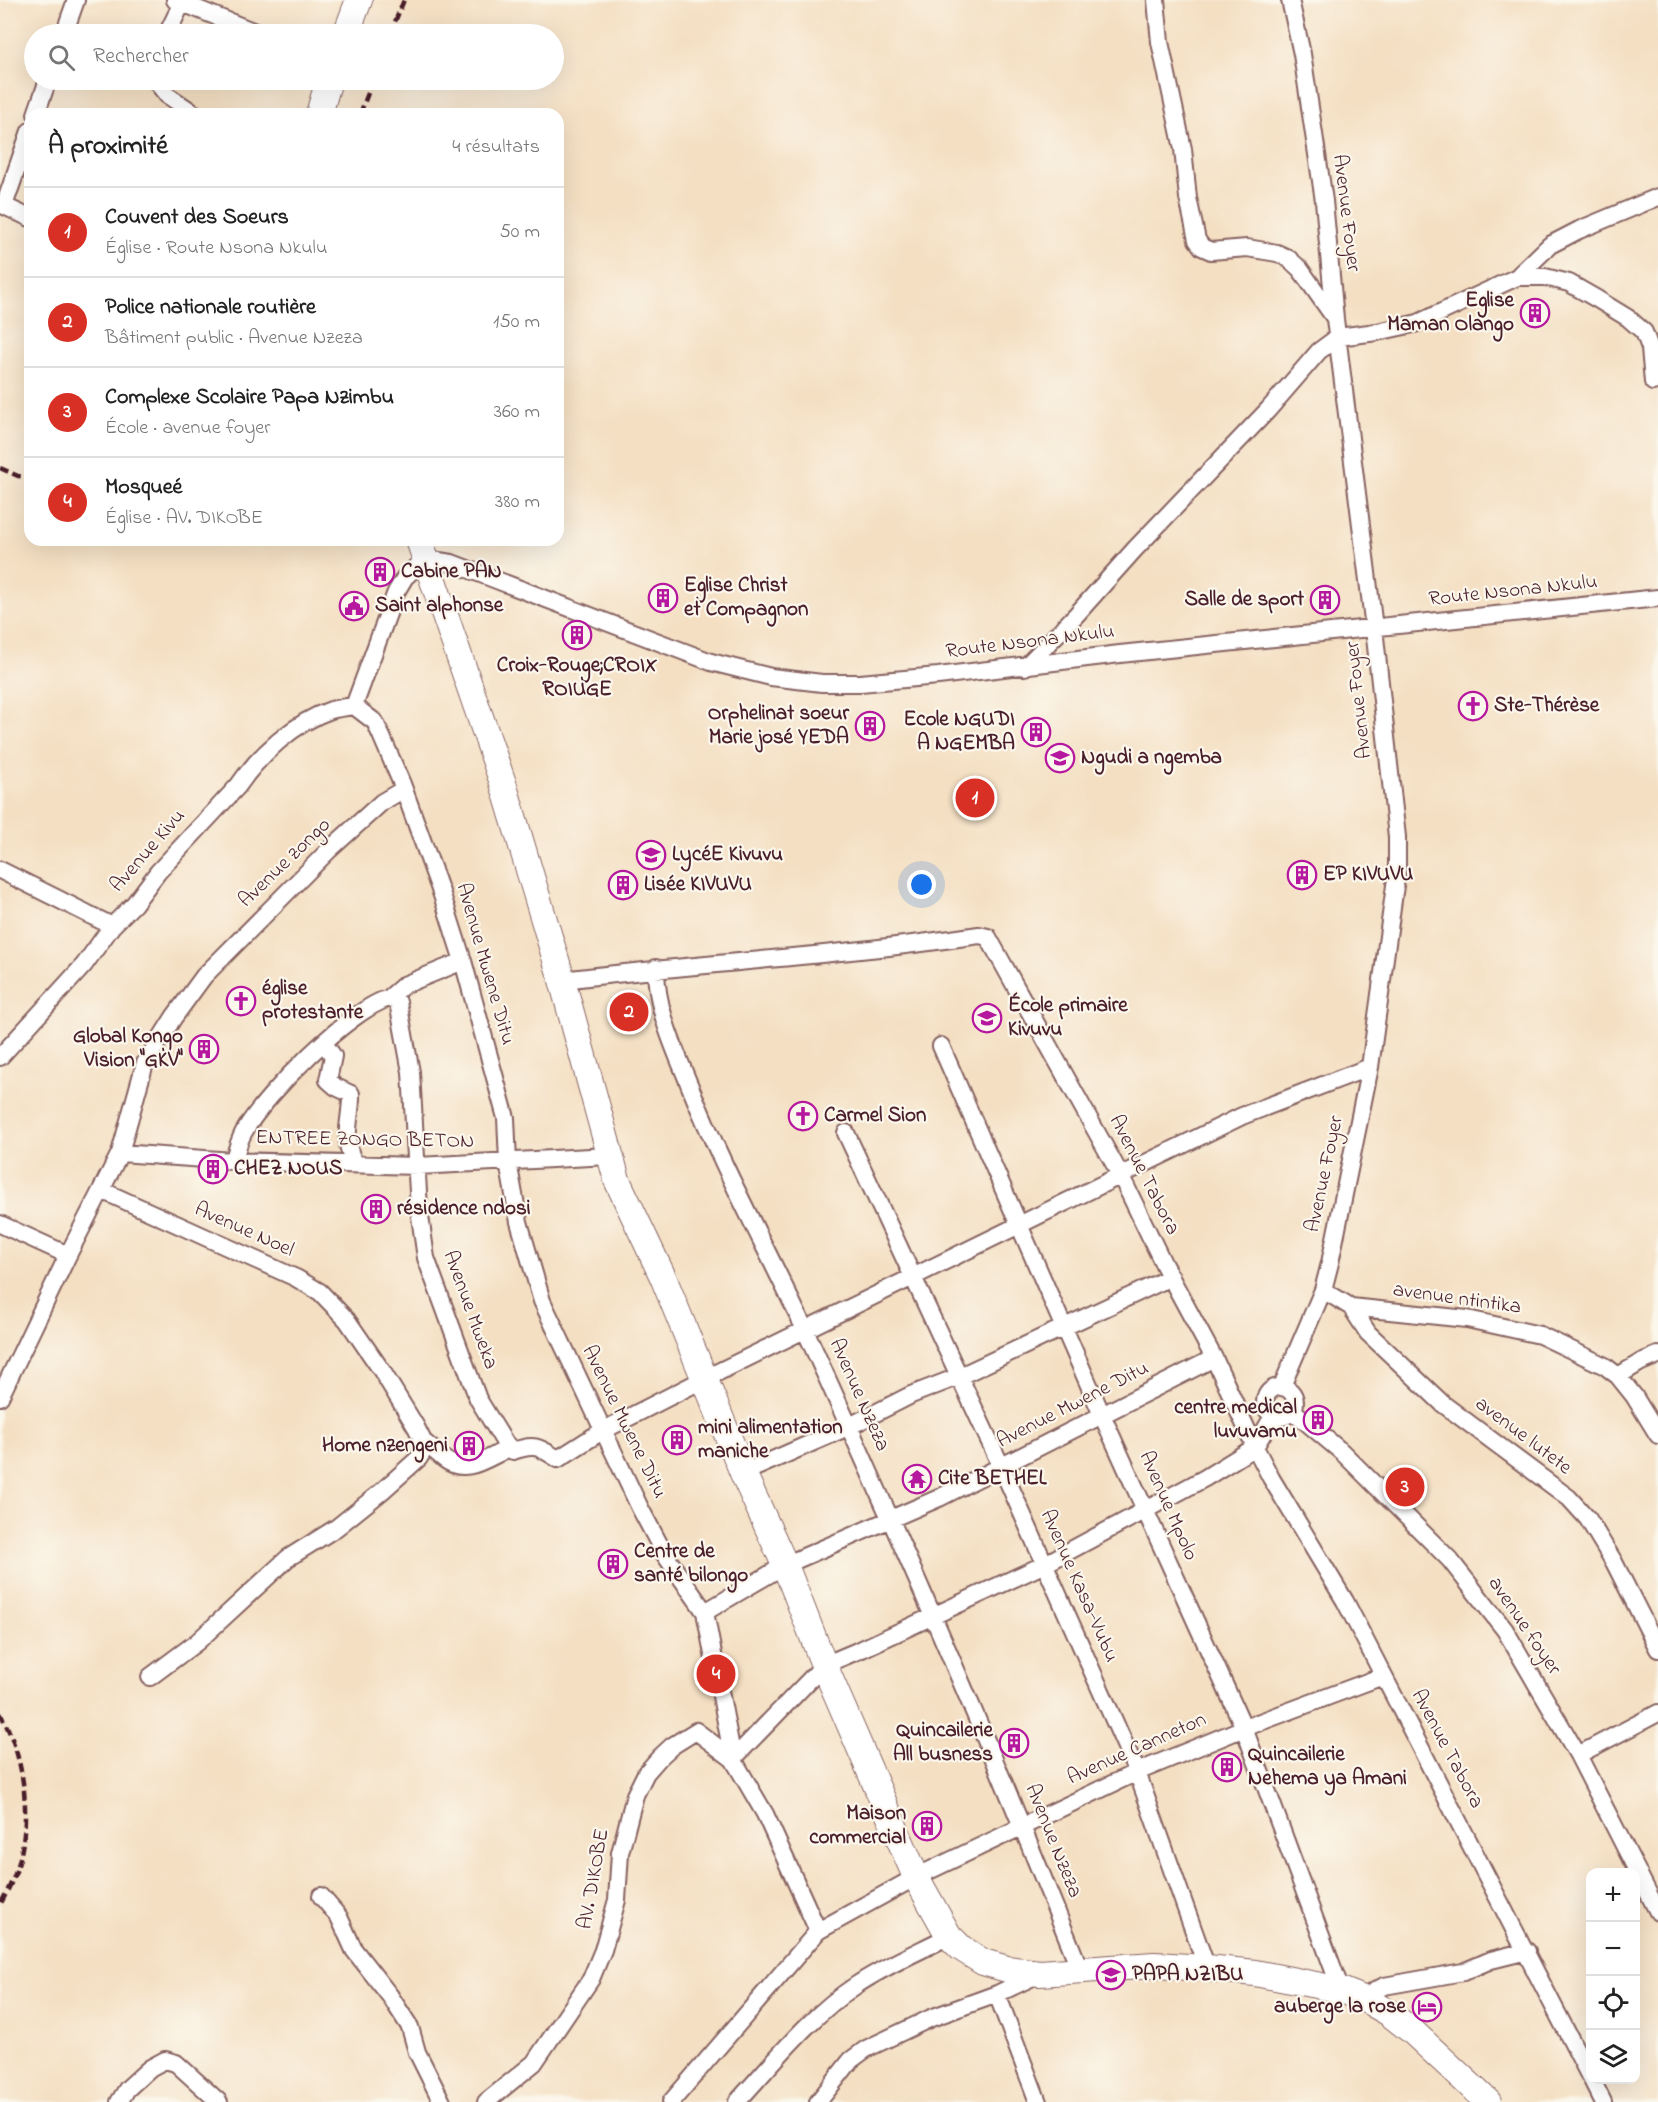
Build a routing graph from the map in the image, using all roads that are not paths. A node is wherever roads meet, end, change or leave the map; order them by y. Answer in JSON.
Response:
{"nodes":[{"id":1,"x":76,"y":0,"type":"edge"},
{"id":2,"x":359,"y":0,"type":"edge"},
{"id":3,"x":1156,"y":0,"type":"edge"},
{"id":4,"x":1290,"y":0,"type":"edge"},
{"id":5,"x":186,"y":2,"type":"edge"},
{"id":6,"x":68,"y":24,"type":"edge"},
{"id":7,"x":173,"y":24,"type":"edge"},
{"id":8,"x":237,"y":24,"type":"edge"},
{"id":9,"x":350,"y":24,"type":"edge"},
{"id":10,"x":44,"y":90,"type":"edge"},
{"id":11,"x":162,"y":90,"type":"edge"},
{"id":12,"x":326,"y":90,"type":"edge"},
{"id":13,"x":38,"y":108,"type":"edge"},
{"id":14,"x":186,"y":108,"type":"edge"},
{"id":15,"x":321,"y":108,"type":"edge"},
{"id":16,"x":24,"y":147,"type":"edge"},
{"id":17,"x":1658,"y":197,"type":"edge"},
{"id":18,"x":2,"y":205,"type":"edge"},
{"id":19,"x":24,"y":215,"type":"edge"},
{"id":20,"x":1517,"y":278,"type":"junction"},
{"id":21,"x":1335,"y":320,"type":"junction"},
{"id":22,"x":1338,"y":337,"type":"junction"},
{"id":23,"x":1653,"y":382,"type":"dead end"},
{"id":24,"x":422,"y":549,"type":"edge"},
{"id":25,"x":1658,"y":598,"type":"edge"},
{"id":26,"x":1374,"y":628,"type":"junction"},
{"id":27,"x":1025,"y":667,"type":"junction"},
{"id":28,"x":354,"y":706,"type":"junction"},
{"id":29,"x":404,"y":789,"type":"junction"},
{"id":30,"x":0,"y":870,"type":"edge"},
{"id":31,"x":112,"y":926,"type":"junction"},
{"id":32,"x":463,"y":961,"type":"junction"},
{"id":33,"x":656,"y":968,"type":"junction"},
{"id":34,"x":562,"y":980,"type":"junction"},
{"id":35,"x":394,"y":1002,"type":"junction"},
{"id":36,"x":324,"y":1042,"type":"junction"},
{"id":37,"x":941,"y":1046,"type":"dead end"},
{"id":38,"x":0,"y":1057,"type":"edge"},
{"id":39,"x":1370,"y":1067,"type":"junction"},
{"id":40,"x":846,"y":1133,"type":"dead end"},
{"id":41,"x":120,"y":1153,"type":"junction"},
{"id":42,"x":609,"y":1156,"type":"junction"},
{"id":43,"x":233,"y":1161,"type":"junction"},
{"id":44,"x":508,"y":1162,"type":"junction"},
{"id":45,"x":356,"y":1164,"type":"junction"},
{"id":46,"x":418,"y":1166,"type":"junction"},
{"id":47,"x":1121,"y":1176,"type":"junction"},
{"id":48,"x":101,"y":1190,"type":"junction"},
{"id":49,"x":0,"y":1224,"type":"edge"},
{"id":50,"x":1019,"y":1226,"type":"junction"},
{"id":51,"x":68,"y":1255,"type":"junction"},
{"id":52,"x":915,"y":1277,"type":"junction"},
{"id":53,"x":1171,"y":1277,"type":"junction"},
{"id":54,"x":1323,"y":1290,"type":"junction"},
{"id":55,"x":1351,"y":1307,"type":"junction"},
{"id":56,"x":1064,"y":1327,"type":"junction"},
{"id":57,"x":805,"y":1330,"type":"junction"},
{"id":58,"x":1658,"y":1355,"type":"edge"},
{"id":59,"x":1214,"y":1358,"type":"junction"},
{"id":60,"x":6,"y":1370,"type":"edge"},
{"id":61,"x":960,"y":1376,"type":"junction"},
{"id":62,"x":1618,"y":1376,"type":"junction"},
{"id":63,"x":704,"y":1379,"type":"junction"},
{"id":64,"x":1282,"y":1386,"type":"junction"},
{"id":65,"x":0,"y":1396,"type":"edge"},
{"id":66,"x":1293,"y":1411,"type":"junction"},
{"id":67,"x":1102,"y":1415,"type":"junction"},
{"id":68,"x":1273,"y":1416,"type":"junction"},
{"id":69,"x":848,"y":1426,"type":"junction"},
{"id":70,"x":602,"y":1431,"type":"junction"},
{"id":71,"x":1658,"y":1435,"type":"edge"},
{"id":72,"x":423,"y":1441,"type":"junction"},
{"id":73,"x":508,"y":1445,"type":"junction"},
{"id":74,"x":1256,"y":1447,"type":"junction"},
{"id":75,"x":1001,"y":1466,"type":"junction"},
{"id":76,"x":742,"y":1473,"type":"junction"},
{"id":77,"x":1146,"y":1511,"type":"junction"},
{"id":78,"x":890,"y":1519,"type":"junction"},
{"id":79,"x":1045,"y":1564,"type":"junction"},
{"id":80,"x":785,"y":1565,"type":"junction"},
{"id":81,"x":705,"y":1612,"type":"junction"},
{"id":82,"x":932,"y":1616,"type":"junction"},
{"id":83,"x":1658,"y":1649,"type":"edge"},
{"id":84,"x":824,"y":1665,"type":"junction"},
{"id":85,"x":1383,"y":1676,"type":"junction"},
{"id":86,"x":150,"y":1677,"type":"dead end"},
{"id":87,"x":1658,"y":1713,"type":"edge"},
{"id":88,"x":1244,"y":1728,"type":"junction"},
{"id":89,"x":1578,"y":1755,"type":"junction"},
{"id":90,"x":733,"y":1759,"type":"junction"},
{"id":91,"x":1137,"y":1772,"type":"junction"},
{"id":92,"x":1023,"y":1825,"type":"junction"},
{"id":93,"x":916,"y":1877,"type":"junction"},
{"id":94,"x":321,"y":1896,"type":"dead end"},
{"id":95,"x":1658,"y":1912,"type":"edge"},
{"id":96,"x":818,"y":1931,"type":"junction"},
{"id":97,"x":949,"y":1936,"type":"junction"},
{"id":98,"x":1527,"y":1951,"type":"junction"},
{"id":99,"x":1207,"y":1968,"type":"junction"},
{"id":100,"x":1081,"y":1972,"type":"junction"},
{"id":101,"x":1040,"y":1973,"type":"junction"},
{"id":102,"x":1341,"y":1990,"type":"junction"},
{"id":103,"x":997,"y":1994,"type":"junction"},
{"id":104,"x":1368,"y":2001,"type":"junction"},
{"id":105,"x":1586,"y":2068,"type":"edge"},
{"id":106,"x":1594,"y":2084,"type":"edge"},
{"id":107,"x":119,"y":2102,"type":"edge"},
{"id":108,"x":219,"y":2102,"type":"edge"},
{"id":109,"x":442,"y":2102,"type":"edge"},
{"id":110,"x":486,"y":2102,"type":"edge"},
{"id":111,"x":671,"y":2102,"type":"edge"},
{"id":112,"x":737,"y":2102,"type":"edge"},
{"id":113,"x":818,"y":2102,"type":"edge"},
{"id":114,"x":1038,"y":2102,"type":"edge"},
{"id":115,"x":1488,"y":2102,"type":"edge"},
{"id":116,"x":1603,"y":2102,"type":"edge"}],
"edges":[{"from":1,"to":6,"type":"street"},
{"from":2,"to":9,"type":"highway"},
{"from":3,"to":21,"type":"street"},
{"from":4,"to":21,"type":"street","name":"Avenue Foyer"},
{"from":5,"to":7,"type":"street"},
{"from":5,"to":8,"type":"street"},
{"from":10,"to":13,"type":"street"},
{"from":11,"to":14,"type":"street"},
{"from":12,"to":15,"type":"highway"},
{"from":16,"to":18,"type":"street"},
{"from":17,"to":20,"type":"street"},
{"from":18,"to":19,"type":"street"},
{"from":20,"to":22,"type":"street"},
{"from":20,"to":23,"type":"street"},
{"from":21,"to":22,"type":"street","name":"Avenue Foyer"},
{"from":22,"to":26,"type":"street","name":"Avenue Foyer"},
{"from":22,"to":27,"type":"street"},
{"from":24,"to":27,"type":"street","name":"Route Nsona Nkulu"},
{"from":24,"to":28,"type":"street"},
{"from":24,"to":34,"type":"highway"},
{"from":25,"to":26,"type":"street","name":"Route Nsona Nkulu"},
{"from":26,"to":27,"type":"street","name":"Route Nsona Nkulu"},
{"from":26,"to":39,"type":"street","name":"Avenue Foyer"},
{"from":28,"to":29,"type":"street","name":"Avenue Mwene Ditu"},
{"from":28,"to":31,"type":"street","name":"Avenue Kivu"},
{"from":29,"to":32,"type":"street","name":"Avenue Mwene Ditu"},
{"from":29,"to":41,"type":"street","name":"Avenue zongo"},
{"from":30,"to":31,"type":"street"},
{"from":31,"to":38,"type":"street","name":"Avenue Kivu"},
{"from":32,"to":35,"type":"street"},
{"from":32,"to":44,"type":"street","name":"Avenue Mwene Ditu"},
{"from":33,"to":34,"type":"street"},
{"from":33,"to":47,"type":"street","name":"Avenue Tabora"},
{"from":33,"to":57,"type":"street","name":"Avenue Nzeza"},
{"from":34,"to":42,"type":"highway"},
{"from":35,"to":36,"type":"street"},
{"from":35,"to":46,"type":"street","name":"Avenue Mweka"},
{"from":36,"to":43,"type":"street"},
{"from":36,"to":45,"type":"street"},
{"from":37,"to":50,"type":"street","name":"Avenue Mpolo"},
{"from":39,"to":47,"type":"street"},
{"from":39,"to":54,"type":"street","name":"Avenue Foyer"},
{"from":40,"to":52,"type":"street","name":"Avenue Kasa-Vubu"},
{"from":41,"to":43,"type":"street","name":"ENTREE ZONGO BETON"},
{"from":41,"to":48,"type":"street","name":"Avenue zongo"},
{"from":42,"to":44,"type":"street","name":"ENTREE ZONGO BETON"},
{"from":42,"to":63,"type":"highway"},
{"from":43,"to":45,"type":"street","name":"ENTREE ZONGO BETON"},
{"from":44,"to":46,"type":"street","name":"ENTREE ZONGO BETON"},
{"from":44,"to":70,"type":"street","name":"Avenue Mwene Ditu"},
{"from":45,"to":46,"type":"street","name":"ENTREE ZONGO BETON"},
{"from":46,"to":73,"type":"street","name":"Avenue Mweka"},
{"from":47,"to":50,"type":"street"},
{"from":47,"to":53,"type":"street","name":"Avenue Tabora"},
{"from":48,"to":51,"type":"street","name":"Avenue zongo"},
{"from":48,"to":72,"type":"street","name":"Avenue Noel"},
{"from":49,"to":51,"type":"street"},
{"from":50,"to":52,"type":"street"},
{"from":50,"to":56,"type":"street","name":"Avenue Mpolo"},
{"from":51,"to":60,"type":"street","name":"Avenue zongo"},
{"from":52,"to":57,"type":"street"},
{"from":52,"to":61,"type":"street","name":"Avenue Kasa-Vubu"},
{"from":53,"to":56,"type":"street"},
{"from":53,"to":59,"type":"street","name":"Avenue Tabora"},
{"from":54,"to":55,"type":"street","name":"avenue lutete"},
{"from":54,"to":64,"type":"street","name":"Avenue Foyer"},
{"from":55,"to":62,"type":"street","name":"avenue ntintika"},
{"from":55,"to":83,"type":"street","name":"avenue lutete"},
{"from":56,"to":61,"type":"street"},
{"from":56,"to":67,"type":"street","name":"Avenue Mpolo"},
{"from":57,"to":63,"type":"street"},
{"from":57,"to":69,"type":"street","name":"Avenue Nzeza"},
{"from":58,"to":62,"type":"street"},
{"from":59,"to":67,"type":"street","name":"Avenue Mwene Ditu"},
{"from":59,"to":74,"type":"street","name":"Avenue Tabora"},
{"from":60,"to":65,"type":"street","name":"Avenue zongo"},
{"from":61,"to":69,"type":"street"},
{"from":61,"to":75,"type":"street","name":"Avenue Kasa-Vubu"},
{"from":62,"to":71,"type":"street","name":"avenue ntintika"},
{"from":63,"to":70,"type":"street"},
{"from":63,"to":76,"type":"highway"},
{"from":64,"to":66,"type":"street"},
{"from":64,"to":68,"type":"street"},
{"from":66,"to":68,"type":"street"},
{"from":66,"to":89,"type":"street","name":"avenue foyer"},
{"from":67,"to":75,"type":"street","name":"Avenue Mwene Ditu"},
{"from":67,"to":77,"type":"street","name":"Avenue Mpolo"},
{"from":68,"to":74,"type":"street"},
{"from":69,"to":76,"type":"street"},
{"from":69,"to":78,"type":"street","name":"Avenue Nzeza"},
{"from":70,"to":73,"type":"street"},
{"from":70,"to":81,"type":"street","name":"Avenue Mwene Ditu"},
{"from":72,"to":73,"type":"street","name":"Avenue Noel"},
{"from":72,"to":86,"type":"street"},
{"from":74,"to":77,"type":"street"},
{"from":74,"to":85,"type":"street","name":"Avenue Tabora"},
{"from":75,"to":78,"type":"street","name":"Avenue Mwene Ditu"},
{"from":75,"to":79,"type":"street","name":"Avenue Kasa-Vubu"},
{"from":76,"to":80,"type":"highway"},
{"from":77,"to":79,"type":"street"},
{"from":77,"to":88,"type":"street","name":"Avenue Mpolo"},
{"from":78,"to":80,"type":"street","name":"Avenue Mwene Ditu"},
{"from":78,"to":82,"type":"street","name":"Avenue Nzeza"},
{"from":79,"to":82,"type":"street"},
{"from":79,"to":91,"type":"street","name":"Avenue Kasa-Vubu"},
{"from":80,"to":81,"type":"street","name":"Avenue Mwene Ditu"},
{"from":80,"to":84,"type":"highway"},
{"from":81,"to":90,"type":"street"},
{"from":82,"to":84,"type":"street"},
{"from":82,"to":92,"type":"street","name":"Avenue Nzeza"},
{"from":84,"to":90,"type":"street"},
{"from":84,"to":93,"type":"highway"},
{"from":85,"to":88,"type":"street","name":"Avenue Canneton"},
{"from":85,"to":98,"type":"street","name":"Avenue Tabora"},
{"from":87,"to":89,"type":"street"},
{"from":88,"to":91,"type":"street","name":"Avenue Canneton"},
{"from":88,"to":102,"type":"street","name":"Avenue Mpolo"},
{"from":89,"to":95,"type":"street","name":"avenue foyer"},
{"from":90,"to":96,"type":"street"},
{"from":90,"to":110,"type":"street","name":"AV. DIKOBE"},
{"from":91,"to":92,"type":"street","name":"Avenue Canneton"},
{"from":91,"to":99,"type":"street","name":"Avenue Kasa-Vubu"},
{"from":92,"to":93,"type":"street","name":"Avenue Canneton"},
{"from":92,"to":100,"type":"street","name":"Avenue Nzeza"},
{"from":93,"to":96,"type":"street","name":"Avenue Canneton"},
{"from":93,"to":97,"type":"highway"},
{"from":94,"to":109,"type":"street"},
{"from":96,"to":111,"type":"street"},
{"from":97,"to":101,"type":"highway"},
{"from":97,"to":112,"type":"street"},
{"from":98,"to":104,"type":"street"},
{"from":98,"to":105,"type":"street","name":"Avenue Tabora"},
{"from":99,"to":100,"type":"highway"},
{"from":99,"to":102,"type":"highway"},
{"from":100,"to":101,"type":"highway"},
{"from":101,"to":103,"type":"street"},
{"from":102,"to":104,"type":"highway"},
{"from":103,"to":113,"type":"street"},
{"from":103,"to":114,"type":"street"},
{"from":104,"to":115,"type":"highway"},
{"from":106,"to":116,"type":"street","name":"Avenue Tabora"},
{"from":107,"to":108,"type":"street"}]}
